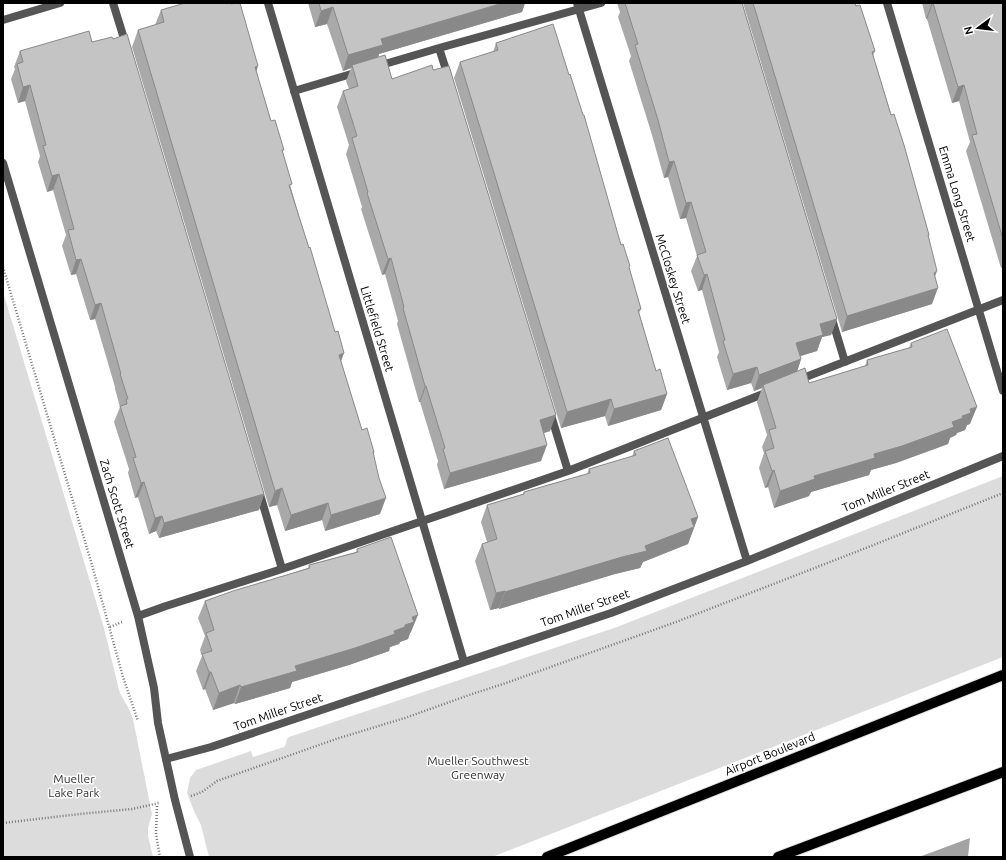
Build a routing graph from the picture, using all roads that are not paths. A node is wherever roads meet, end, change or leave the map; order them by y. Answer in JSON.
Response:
{"nodes":[{"id":1,"x":60,"y":3,"type":"edge"},
{"id":2,"x":113,"y":3,"type":"edge"},
{"id":3,"x":268,"y":3,"type":"edge"},
{"id":4,"x":601,"y":3,"type":"edge"},
{"id":5,"x":887,"y":3,"type":"edge"},
{"id":6,"x":578,"y":6,"type":"edge"},
{"id":7,"x":3,"y":20,"type":"edge"},
{"id":8,"x":439,"y":48,"type":"junction"},
{"id":9,"x":127,"y":51,"type":"edge"},
{"id":10,"x":450,"y":86,"type":"edge"},
{"id":11,"x":294,"y":91,"type":"junction"},
{"id":12,"x":3,"y":163,"type":"edge"},
{"id":13,"x":1003,"y":300,"type":"edge"},
{"id":14,"x":829,"y":308,"type":"edge"},
{"id":15,"x":979,"y":309,"type":"junction"},
{"id":16,"x":845,"y":362,"type":"junction"},
{"id":17,"x":793,"y":382,"type":"edge"},
{"id":18,"x":778,"y":388,"type":"edge"},
{"id":19,"x":1003,"y":391,"type":"edge"},
{"id":20,"x":547,"y":403,"type":"edge"},
{"id":21,"x":702,"y":417,"type":"junction"},
{"id":22,"x":1003,"y":456,"type":"edge"},
{"id":23,"x":568,"y":471,"type":"junction"},
{"id":24,"x":257,"y":485,"type":"edge"},
{"id":25,"x":422,"y":521,"type":"junction"},
{"id":26,"x":747,"y":561,"type":"junction"},
{"id":27,"x":282,"y":569,"type":"junction"},
{"id":28,"x":138,"y":616,"type":"junction"},
{"id":29,"x":464,"y":662,"type":"junction"},
{"id":30,"x":1003,"y":675,"type":"edge"},
{"id":31,"x":166,"y":759,"type":"junction"},
{"id":32,"x":1003,"y":772,"type":"edge"},
{"id":33,"x":190,"y":857,"type":"edge"},
{"id":34,"x":547,"y":857,"type":"edge"},
{"id":35,"x":778,"y":857,"type":"edge"}],
"edges":[{"from":1,"to":7,"type":"street"},
{"from":2,"to":9,"type":"street"},
{"from":3,"to":11,"type":"street","name":"Littlefield Street"},
{"from":4,"to":6,"type":"street"},
{"from":5,"to":15,"type":"street","name":"Emma Long Street"},
{"from":6,"to":8,"type":"street"},
{"from":6,"to":21,"type":"street","name":"McCloskey Street"},
{"from":8,"to":10,"type":"street"},
{"from":8,"to":11,"type":"street"},
{"from":11,"to":25,"type":"street","name":"Littlefield Street"},
{"from":12,"to":28,"type":"street","name":"Zach Scott Street"},
{"from":13,"to":15,"type":"street"},
{"from":14,"to":16,"type":"street"},
{"from":15,"to":16,"type":"street"},
{"from":15,"to":19,"type":"street","name":"Emma Long Street"},
{"from":16,"to":17,"type":"street"},
{"from":18,"to":21,"type":"street"},
{"from":20,"to":23,"type":"street"},
{"from":21,"to":23,"type":"street"},
{"from":21,"to":26,"type":"street","name":"McCloskey Street"},
{"from":22,"to":26,"type":"street","name":"Tom Miller Street"},
{"from":23,"to":25,"type":"street"},
{"from":24,"to":27,"type":"street"},
{"from":25,"to":27,"type":"street"},
{"from":25,"to":29,"type":"street","name":"Littlefield Street"},
{"from":26,"to":29,"type":"street","name":"Tom Miller Street"},
{"from":27,"to":28,"type":"street"},
{"from":28,"to":31,"type":"street","name":"Zach Scott Street"},
{"from":29,"to":31,"type":"street","name":"Tom Miller Street"},
{"from":30,"to":34,"type":"main road","name":"Airport Boulevard"},
{"from":31,"to":33,"type":"street","name":"Zach Scott Street"},
{"from":32,"to":35,"type":"main road"}]}
